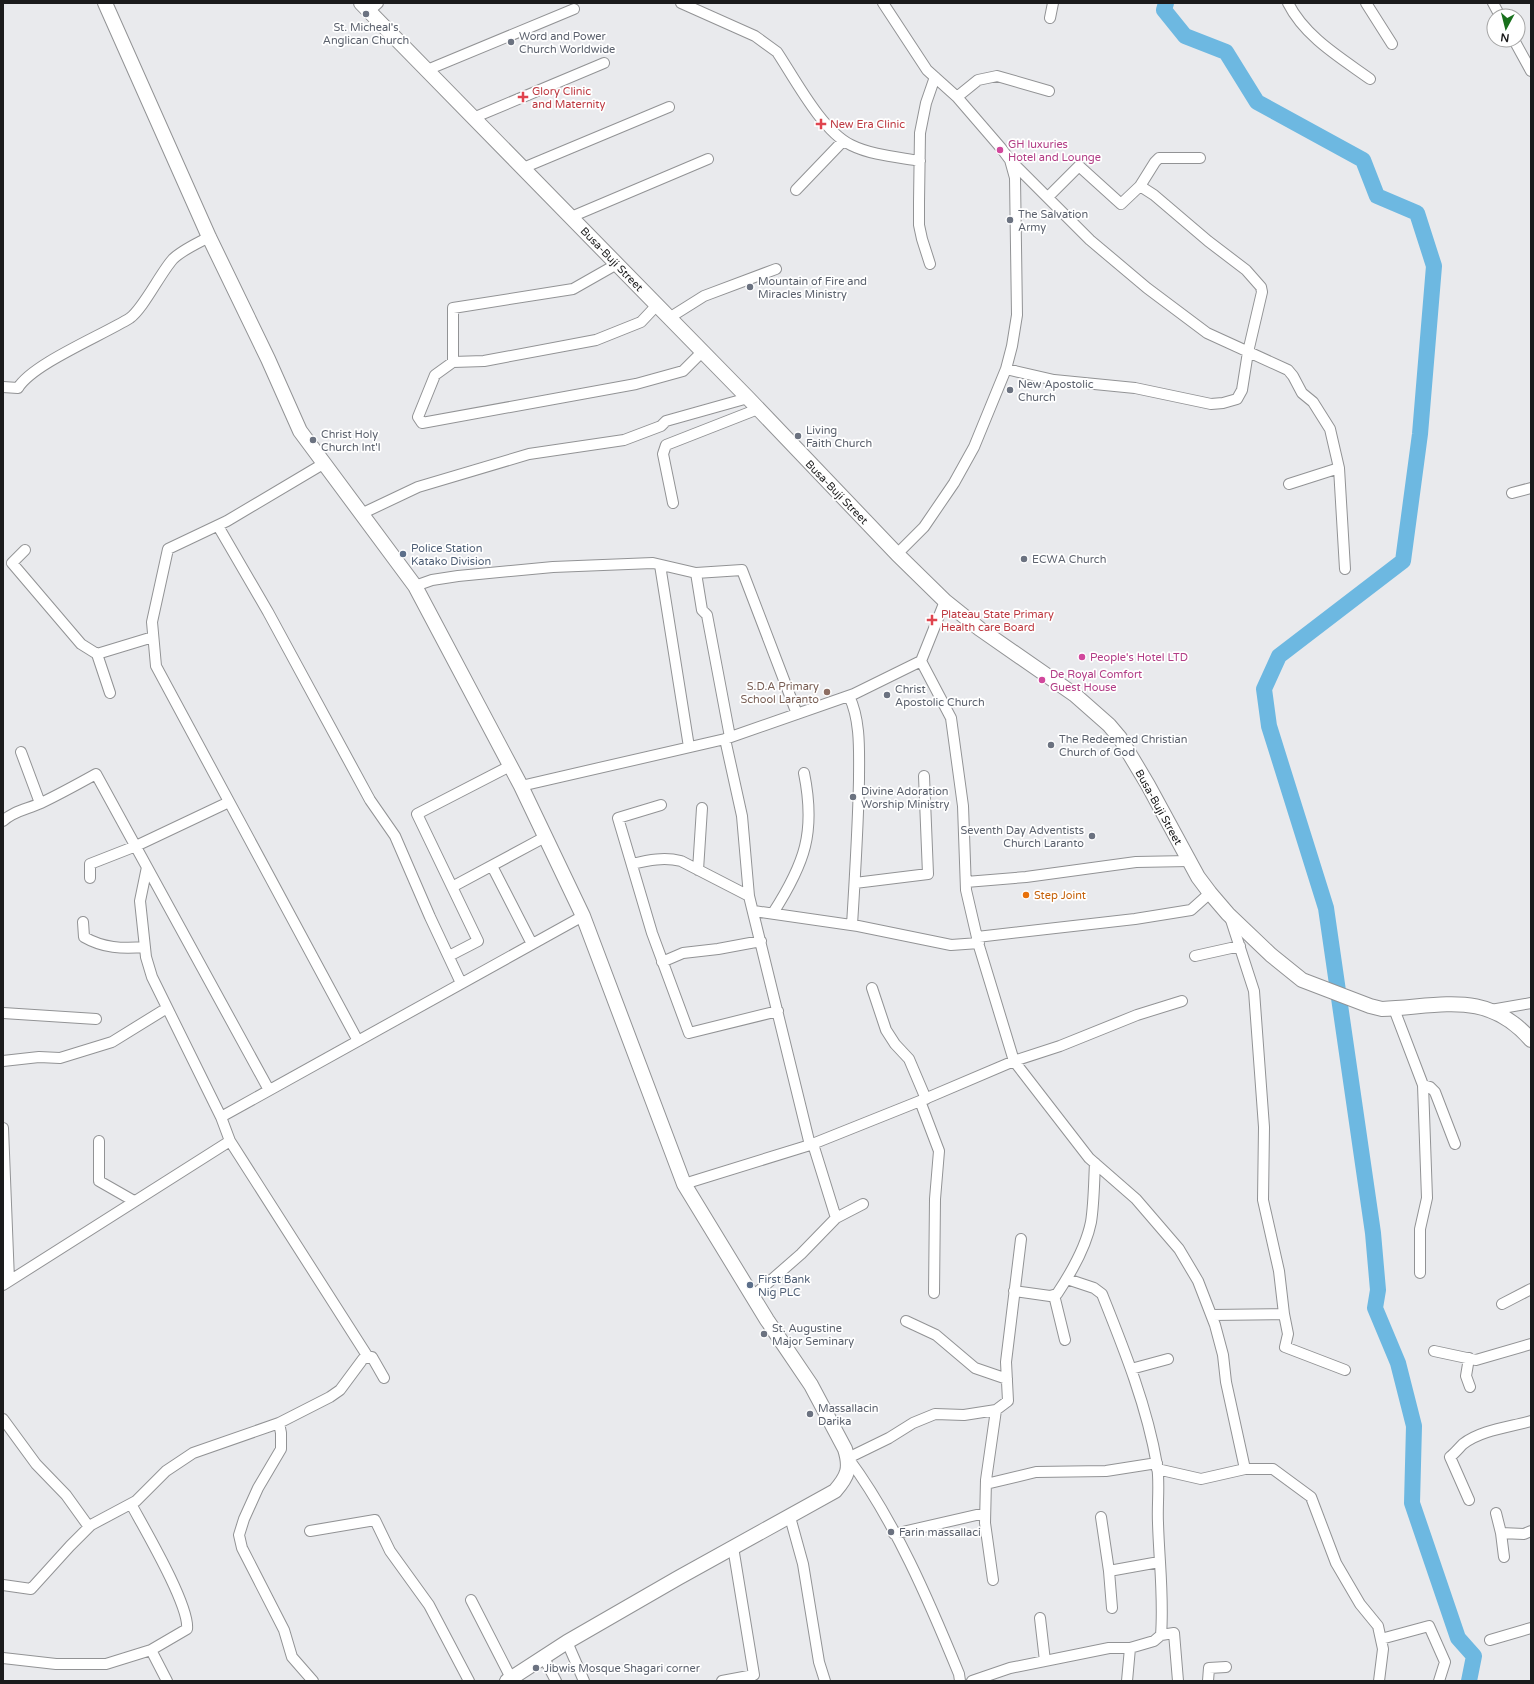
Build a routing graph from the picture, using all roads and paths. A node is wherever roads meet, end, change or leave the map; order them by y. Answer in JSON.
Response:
{"nodes":[{"id":1,"x":105,"y":3,"type":"edge"},
{"id":2,"x":680,"y":3,"type":"edge"},
{"id":3,"x":883,"y":3,"type":"edge"},
{"id":4,"x":1052,"y":3,"type":"edge"},
{"id":5,"x":1288,"y":3,"type":"edge"},
{"id":6,"x":1366,"y":3,"type":"edge"},
{"id":7,"x":369,"y":6,"type":"edge"},
{"id":8,"x":574,"y":9,"type":"dead end"},
{"id":9,"x":1050,"y":18,"type":"dead end"},
{"id":10,"x":1392,"y":44,"type":"dead end"},
{"id":11,"x":1518,"y":48,"type":"edge"},
{"id":12,"x":604,"y":63,"type":"dead end"},
{"id":13,"x":427,"y":70,"type":"junction"},
{"id":14,"x":1531,"y":71,"type":"edge"},
{"id":15,"x":935,"y":77,"type":"junction"},
{"id":16,"x":1370,"y":79,"type":"dead end"},
{"id":17,"x":1049,"y":91,"type":"dead end"},
{"id":18,"x":958,"y":97,"type":"junction"},
{"id":19,"x":669,"y":107,"type":"dead end"},
{"id":20,"x":473,"y":118,"type":"junction"},
{"id":21,"x":843,"y":141,"type":"junction"},
{"id":22,"x":1200,"y":158,"type":"dead end"},
{"id":23,"x":708,"y":159,"type":"dead end"},
{"id":24,"x":1010,"y":160,"type":"junction"},
{"id":25,"x":920,"y":161,"type":"junction"},
{"id":26,"x":522,"y":168,"type":"junction"},
{"id":27,"x":1140,"y":186,"type":"junction"},
{"id":28,"x":796,"y":190,"type":"dead end"},
{"id":29,"x":1048,"y":197,"type":"junction"},
{"id":30,"x":570,"y":217,"type":"junction"},
{"id":31,"x":209,"y":236,"type":"junction"},
{"id":32,"x":616,"y":264,"type":"junction"},
{"id":33,"x":930,"y":264,"type":"dead end"},
{"id":34,"x":776,"y":269,"type":"dead end"},
{"id":35,"x":657,"y":305,"type":"junction"},
{"id":36,"x":670,"y":318,"type":"junction"},
{"id":37,"x":702,"y":352,"type":"junction"},
{"id":38,"x":1248,"y":352,"type":"junction"},
{"id":39,"x":453,"y":362,"type":"junction"},
{"id":40,"x":1006,"y":369,"type":"junction"},
{"id":41,"x":3,"y":388,"type":"edge"},
{"id":42,"x":748,"y":398,"type":"junction"},
{"id":43,"x":758,"y":409,"type":"junction"},
{"id":44,"x":323,"y":464,"type":"junction"},
{"id":45,"x":1339,"y":468,"type":"junction"},
{"id":46,"x":1289,"y":484,"type":"dead end"},
{"id":47,"x":1531,"y":488,"type":"edge"},
{"id":48,"x":1512,"y":493,"type":"dead end"},
{"id":49,"x":673,"y":503,"type":"dead end"},
{"id":50,"x":361,"y":514,"type":"junction"},
{"id":51,"x":218,"y":526,"type":"junction"},
{"id":52,"x":25,"y":550,"type":"dead end"},
{"id":53,"x":897,"y":554,"type":"junction"},
{"id":54,"x":660,"y":566,"type":"junction"},
{"id":55,"x":1345,"y":569,"type":"dead end"},
{"id":56,"x":696,"y":573,"type":"junction"},
{"id":57,"x":415,"y":586,"type":"junction"},
{"id":58,"x":945,"y":600,"type":"junction"},
{"id":59,"x":154,"y":637,"type":"junction"},
{"id":60,"x":96,"y":654,"type":"junction"},
{"id":61,"x":921,"y":661,"type":"junction"},
{"id":62,"x":110,"y":693,"type":"dead end"},
{"id":63,"x":849,"y":696,"type":"junction"},
{"id":64,"x":797,"y":714,"type":"junction"},
{"id":65,"x":727,"y":738,"type":"junction"},
{"id":66,"x":689,"y":747,"type":"junction"},
{"id":67,"x":21,"y":752,"type":"dead end"},
{"id":68,"x":510,"y":766,"type":"junction"},
{"id":69,"x":804,"y":773,"type":"dead end"},
{"id":70,"x":924,"y":776,"type":"dead end"},
{"id":71,"x":521,"y":786,"type":"junction"},
{"id":72,"x":229,"y":802,"type":"junction"},
{"id":73,"x":40,"y":803,"type":"junction"},
{"id":74,"x":661,"y":805,"type":"dead end"},
{"id":75,"x":702,"y":808,"type":"dead end"},
{"id":76,"x":3,"y":821,"type":"edge"},
{"id":77,"x":545,"y":837,"type":"junction"},
{"id":78,"x":136,"y":846,"type":"junction"},
{"id":79,"x":1188,"y":861,"type":"junction"},
{"id":80,"x":632,"y":864,"type":"junction"},
{"id":81,"x":492,"y":866,"type":"junction"},
{"id":82,"x":147,"y":867,"type":"junction"},
{"id":83,"x":698,"y":870,"type":"junction"},
{"id":84,"x":90,"y":878,"type":"dead end"},
{"id":85,"x":966,"y":882,"type":"junction"},
{"id":86,"x":855,"y":883,"type":"junction"},
{"id":87,"x":452,"y":887,"type":"junction"},
{"id":88,"x":1210,"y":893,"type":"junction"},
{"id":89,"x":749,"y":896,"type":"junction"},
{"id":90,"x":754,"y":911,"type":"junction"},
{"id":91,"x":774,"y":913,"type":"junction"},
{"id":92,"x":1228,"y":914,"type":"junction"},
{"id":93,"x":583,"y":916,"type":"junction"},
{"id":94,"x":83,"y":922,"type":"dead end"},
{"id":95,"x":852,"y":925,"type":"junction"},
{"id":96,"x":978,"y":940,"type":"junction"},
{"id":97,"x":761,"y":941,"type":"junction"},
{"id":98,"x":532,"y":944,"type":"junction"},
{"id":99,"x":1240,"y":946,"type":"junction"},
{"id":100,"x":145,"y":947,"type":"junction"},
{"id":101,"x":448,"y":956,"type":"junction"},
{"id":102,"x":1195,"y":956,"type":"dead end"},
{"id":103,"x":662,"y":962,"type":"junction"},
{"id":104,"x":462,"y":983,"type":"junction"},
{"id":105,"x":872,"y":988,"type":"dead end"},
{"id":106,"x":1182,"y":1001,"type":"dead end"},
{"id":107,"x":1531,"y":1003,"type":"edge"},
{"id":108,"x":167,"y":1008,"type":"junction"},
{"id":109,"x":1394,"y":1009,"type":"junction"},
{"id":110,"x":1491,"y":1010,"type":"junction"},
{"id":111,"x":778,"y":1011,"type":"junction"},
{"id":112,"x":3,"y":1014,"type":"edge"},
{"id":113,"x":96,"y":1019,"type":"dead end"},
{"id":114,"x":1531,"y":1040,"type":"edge"},
{"id":115,"x":358,"y":1041,"type":"junction"},
{"id":116,"x":3,"y":1061,"type":"edge"},
{"id":117,"x":1014,"y":1061,"type":"junction"},
{"id":118,"x":1424,"y":1085,"type":"junction"},
{"id":119,"x":269,"y":1090,"type":"junction"},
{"id":120,"x":923,"y":1100,"type":"junction"},
{"id":121,"x":221,"y":1117,"type":"junction"},
{"id":122,"x":3,"y":1128,"type":"edge"},
{"id":123,"x":99,"y":1141,"type":"dead end"},
{"id":124,"x":230,"y":1141,"type":"junction"},
{"id":125,"x":812,"y":1144,"type":"junction"},
{"id":126,"x":1455,"y":1144,"type":"dead end"},
{"id":127,"x":1095,"y":1163,"type":"junction"},
{"id":128,"x":684,"y":1184,"type":"junction"},
{"id":129,"x":134,"y":1201,"type":"junction"},
{"id":130,"x":863,"y":1204,"type":"dead end"},
{"id":131,"x":836,"y":1218,"type":"junction"},
{"id":132,"x":1022,"y":1239,"type":"dead end"},
{"id":133,"x":1420,"y":1273,"type":"dead end"},
{"id":134,"x":1067,"y":1279,"type":"junction"},
{"id":135,"x":6,"y":1283,"type":"edge"},
{"id":136,"x":1531,"y":1289,"type":"edge"},
{"id":137,"x":1014,"y":1291,"type":"junction"},
{"id":138,"x":934,"y":1293,"type":"dead end"},
{"id":139,"x":1054,"y":1295,"type":"junction"},
{"id":140,"x":753,"y":1296,"type":"junction"},
{"id":141,"x":1502,"y":1304,"type":"dead end"},
{"id":142,"x":1284,"y":1314,"type":"junction"},
{"id":143,"x":1212,"y":1315,"type":"junction"},
{"id":144,"x":906,"y":1321,"type":"dead end"},
{"id":145,"x":1065,"y":1340,"type":"dead end"},
{"id":146,"x":1531,"y":1344,"type":"edge"},
{"id":147,"x":1434,"y":1351,"type":"dead end"},
{"id":148,"x":368,"y":1357,"type":"junction"},
{"id":149,"x":1470,"y":1358,"type":"junction"},
{"id":150,"x":1168,"y":1359,"type":"dead end"},
{"id":151,"x":1131,"y":1368,"type":"junction"},
{"id":152,"x":1345,"y":1370,"type":"dead end"},
{"id":153,"x":384,"y":1378,"type":"dead end"},
{"id":154,"x":1007,"y":1379,"type":"junction"},
{"id":155,"x":1470,"y":1387,"type":"dead end"},
{"id":156,"x":996,"y":1410,"type":"junction"},
{"id":157,"x":3,"y":1419,"type":"edge"},
{"id":158,"x":1531,"y":1421,"type":"edge"},
{"id":159,"x":279,"y":1423,"type":"junction"},
{"id":160,"x":848,"y":1458,"type":"junction"},
{"id":161,"x":1157,"y":1466,"type":"junction"},
{"id":162,"x":1246,"y":1469,"type":"junction"},
{"id":163,"x":986,"y":1484,"type":"junction"},
{"id":164,"x":1469,"y":1500,"type":"dead end"},
{"id":165,"x":131,"y":1504,"type":"junction"},
{"id":166,"x":985,"y":1513,"type":"junction"},
{"id":167,"x":1496,"y":1513,"type":"dead end"},
{"id":168,"x":790,"y":1517,"type":"junction"},
{"id":169,"x":1101,"y":1517,"type":"dead end"},
{"id":170,"x":89,"y":1527,"type":"junction"},
{"id":171,"x":310,"y":1531,"type":"dead end"},
{"id":172,"x":1531,"y":1531,"type":"edge"},
{"id":173,"x":1501,"y":1533,"type":"junction"},
{"id":174,"x":894,"y":1534,"type":"junction"},
{"id":175,"x":733,"y":1547,"type":"junction"},
{"id":176,"x":1504,"y":1557,"type":"dead end"},
{"id":177,"x":1159,"y":1562,"type":"junction"},
{"id":178,"x":1109,"y":1571,"type":"junction"},
{"id":179,"x":993,"y":1580,"type":"dead end"},
{"id":180,"x":3,"y":1585,"type":"edge"},
{"id":181,"x":471,"y":1600,"type":"dead end"},
{"id":182,"x":1112,"y":1608,"type":"dead end"},
{"id":183,"x":1040,"y":1618,"type":"dead end"},
{"id":184,"x":1531,"y":1628,"type":"edge"},
{"id":185,"x":1161,"y":1635,"type":"junction"},
{"id":186,"x":1381,"y":1639,"type":"junction"},
{"id":187,"x":1490,"y":1640,"type":"dead end"},
{"id":188,"x":567,"y":1642,"type":"junction"},
{"id":189,"x":1130,"y":1648,"type":"junction"},
{"id":190,"x":151,"y":1650,"type":"junction"},
{"id":191,"x":543,"y":1656,"type":"junction"},
{"id":192,"x":3,"y":1658,"type":"edge"},
{"id":193,"x":1045,"y":1661,"type":"junction"},
{"id":194,"x":1226,"y":1667,"type":"dead end"},
{"id":195,"x":509,"y":1680,"type":"edge"},
{"id":196,"x":167,"y":1681,"type":"edge"},
{"id":197,"x":313,"y":1681,"type":"edge"},
{"id":198,"x":468,"y":1681,"type":"edge"},
{"id":199,"x":556,"y":1681,"type":"edge"},
{"id":200,"x":584,"y":1681,"type":"edge"},
{"id":201,"x":722,"y":1681,"type":"edge"},
{"id":202,"x":825,"y":1681,"type":"edge"},
{"id":203,"x":960,"y":1681,"type":"edge"},
{"id":204,"x":972,"y":1681,"type":"edge"},
{"id":205,"x":1127,"y":1681,"type":"edge"},
{"id":206,"x":1178,"y":1681,"type":"edge"},
{"id":207,"x":1208,"y":1681,"type":"edge"},
{"id":208,"x":1379,"y":1681,"type":"edge"},
{"id":209,"x":1440,"y":1681,"type":"edge"}],
"edges":[{"from":1,"to":31,"type":"street"},
{"from":2,"to":21,"type":"street"},
{"from":3,"to":15,"type":"street"},
{"from":4,"to":9,"type":"street"},
{"from":5,"to":16,"type":"street"},
{"from":6,"to":10,"type":"street"},
{"from":7,"to":13,"type":"street","name":"Busa-Buji Street"},
{"from":8,"to":13,"type":"street"},
{"from":11,"to":14,"type":"street"},
{"from":12,"to":20,"type":"street"},
{"from":13,"to":20,"type":"street","name":"Busa-Buji Street"},
{"from":15,"to":18,"type":"street"},
{"from":15,"to":25,"type":"street"},
{"from":17,"to":18,"type":"street"},
{"from":18,"to":24,"type":"street"},
{"from":19,"to":26,"type":"street"},
{"from":20,"to":26,"type":"street","name":"Busa-Buji Street"},
{"from":21,"to":25,"type":"street"},
{"from":21,"to":28,"type":"street"},
{"from":22,"to":27,"type":"street"},
{"from":23,"to":30,"type":"street"},
{"from":24,"to":29,"type":"street"},
{"from":24,"to":40,"type":"street"},
{"from":25,"to":33,"type":"street"},
{"from":26,"to":30,"type":"street","name":"Busa-Buji Street"},
{"from":27,"to":29,"type":"street"},
{"from":27,"to":38,"type":"street"},
{"from":29,"to":38,"type":"street"},
{"from":30,"to":32,"type":"street","name":"Busa-Buji Street"},
{"from":31,"to":41,"type":"street"},
{"from":31,"to":44,"type":"street"},
{"from":32,"to":35,"type":"street","name":"Busa-Buji Street"},
{"from":32,"to":39,"type":"street"},
{"from":34,"to":36,"type":"street"},
{"from":35,"to":36,"type":"street","name":"Busa-Buji Street"},
{"from":35,"to":39,"type":"street"},
{"from":36,"to":37,"type":"street","name":"Busa-Buji Street"},
{"from":37,"to":39,"type":"street"},
{"from":37,"to":42,"type":"street","name":"Busa-Buji Street"},
{"from":38,"to":40,"type":"street"},
{"from":38,"to":45,"type":"street"},
{"from":40,"to":53,"type":"street"},
{"from":42,"to":43,"type":"street","name":"Busa-Buji Street"},
{"from":42,"to":50,"type":"street"},
{"from":43,"to":49,"type":"street"},
{"from":43,"to":53,"type":"street","name":"Busa-Buji Street"},
{"from":44,"to":50,"type":"street"},
{"from":44,"to":51,"type":"street"},
{"from":45,"to":46,"type":"street"},
{"from":45,"to":55,"type":"street"},
{"from":47,"to":48,"type":"street"},
{"from":50,"to":57,"type":"street"},
{"from":51,"to":59,"type":"street"},
{"from":51,"to":101,"type":"street"},
{"from":52,"to":60,"type":"street"},
{"from":53,"to":58,"type":"street","name":"Busa-Buji Street"},
{"from":54,"to":56,"type":"street"},
{"from":54,"to":57,"type":"street"},
{"from":54,"to":66,"type":"street"},
{"from":56,"to":64,"type":"street"},
{"from":56,"to":65,"type":"street"},
{"from":57,"to":68,"type":"street"},
{"from":58,"to":61,"type":"street"},
{"from":58,"to":79,"type":"street","name":"Busa-Buji Street"},
{"from":59,"to":60,"type":"street"},
{"from":59,"to":72,"type":"street"},
{"from":60,"to":62,"type":"street"},
{"from":61,"to":63,"type":"street"},
{"from":61,"to":85,"type":"street"},
{"from":63,"to":64,"type":"street"},
{"from":63,"to":86,"type":"street"},
{"from":64,"to":65,"type":"street"},
{"from":65,"to":66,"type":"street"},
{"from":65,"to":89,"type":"street"},
{"from":66,"to":71,"type":"street"},
{"from":67,"to":73,"type":"street"},
{"from":68,"to":71,"type":"street"},
{"from":68,"to":87,"type":"street"},
{"from":69,"to":91,"type":"street"},
{"from":70,"to":86,"type":"street"},
{"from":71,"to":77,"type":"street"},
{"from":72,"to":78,"type":"street"},
{"from":72,"to":115,"type":"street"},
{"from":73,"to":76,"type":"street"},
{"from":73,"to":78,"type":"street"},
{"from":74,"to":80,"type":"street"},
{"from":75,"to":83,"type":"street"},
{"from":77,"to":81,"type":"street"},
{"from":77,"to":93,"type":"street"},
{"from":78,"to":82,"type":"street"},
{"from":78,"to":84,"type":"street"},
{"from":79,"to":85,"type":"street"},
{"from":79,"to":88,"type":"street","name":"Busa-Buji Street"},
{"from":80,"to":83,"type":"street"},
{"from":80,"to":103,"type":"street"},
{"from":81,"to":87,"type":"street"},
{"from":81,"to":98,"type":"street"},
{"from":82,"to":100,"type":"street"},
{"from":82,"to":119,"type":"street"},
{"from":83,"to":89,"type":"street"},
{"from":85,"to":96,"type":"street"},
{"from":86,"to":95,"type":"street"},
{"from":87,"to":101,"type":"street"},
{"from":88,"to":92,"type":"street","name":"Busa-Buji Street"},
{"from":88,"to":96,"type":"street"},
{"from":89,"to":90,"type":"street"},
{"from":90,"to":91,"type":"street"},
{"from":90,"to":97,"type":"street"},
{"from":91,"to":95,"type":"street"},
{"from":92,"to":99,"type":"street"},
{"from":92,"to":109,"type":"street","name":"Busa-Buji Street"},
{"from":93,"to":98,"type":"street"},
{"from":93,"to":128,"type":"street"},
{"from":94,"to":100,"type":"street"},
{"from":95,"to":96,"type":"street"},
{"from":96,"to":117,"type":"street"},
{"from":97,"to":103,"type":"street"},
{"from":97,"to":111,"type":"street"},
{"from":98,"to":104,"type":"street"},
{"from":99,"to":102,"type":"street"},
{"from":99,"to":142,"type":"street"},
{"from":100,"to":108,"type":"street"},
{"from":101,"to":104,"type":"street"},
{"from":103,"to":111,"type":"street"},
{"from":104,"to":115,"type":"street"},
{"from":105,"to":120,"type":"street"},
{"from":106,"to":117,"type":"street"},
{"from":107,"to":110,"type":"street"},
{"from":108,"to":116,"type":"street"},
{"from":108,"to":121,"type":"street"},
{"from":109,"to":110,"type":"street","name":"Busa-Buji Street"},
{"from":109,"to":118,"type":"street"},
{"from":110,"to":114,"type":"street","name":"Busa-Buji Street"},
{"from":111,"to":125,"type":"street"},
{"from":112,"to":113,"type":"street"},
{"from":115,"to":119,"type":"street"},
{"from":117,"to":120,"type":"street"},
{"from":117,"to":127,"type":"street"},
{"from":118,"to":126,"type":"street"},
{"from":118,"to":133,"type":"street"},
{"from":119,"to":121,"type":"street"},
{"from":120,"to":125,"type":"street"},
{"from":120,"to":138,"type":"street"},
{"from":121,"to":124,"type":"street"},
{"from":122,"to":135,"type":"street"},
{"from":123,"to":129,"type":"street"},
{"from":124,"to":129,"type":"street"},
{"from":124,"to":148,"type":"street"},
{"from":125,"to":128,"type":"street"},
{"from":125,"to":131,"type":"street"},
{"from":127,"to":134,"type":"street"},
{"from":127,"to":143,"type":"street"},
{"from":128,"to":140,"type":"street"},
{"from":129,"to":135,"type":"street"},
{"from":130,"to":131,"type":"street"},
{"from":131,"to":140,"type":"street"},
{"from":132,"to":137,"type":"street"},
{"from":134,"to":139,"type":"street"},
{"from":134,"to":151,"type":"street"},
{"from":136,"to":141,"type":"street"},
{"from":137,"to":139,"type":"street"},
{"from":137,"to":154,"type":"street"},
{"from":139,"to":145,"type":"street"},
{"from":140,"to":160,"type":"street"},
{"from":142,"to":143,"type":"street"},
{"from":142,"to":152,"type":"street"},
{"from":143,"to":162,"type":"street"},
{"from":144,"to":154,"type":"street"},
{"from":146,"to":149,"type":"street"},
{"from":147,"to":149,"type":"street"},
{"from":148,"to":153,"type":"street"},
{"from":148,"to":159,"type":"street"},
{"from":149,"to":155,"type":"street"},
{"from":150,"to":151,"type":"street"},
{"from":151,"to":161,"type":"street"},
{"from":154,"to":156,"type":"street"},
{"from":156,"to":160,"type":"street"},
{"from":156,"to":163,"type":"street"},
{"from":157,"to":170,"type":"street"},
{"from":158,"to":164,"type":"street"},
{"from":159,"to":165,"type":"street"},
{"from":159,"to":197,"type":"street"},
{"from":160,"to":168,"type":"street"},
{"from":160,"to":174,"type":"street"},
{"from":161,"to":162,"type":"street"},
{"from":161,"to":163,"type":"street"},
{"from":161,"to":177,"type":"street"},
{"from":162,"to":186,"type":"street"},
{"from":163,"to":166,"type":"street"},
{"from":165,"to":170,"type":"street"},
{"from":165,"to":190,"type":"street"},
{"from":166,"to":174,"type":"street"},
{"from":166,"to":179,"type":"street"},
{"from":167,"to":173,"type":"street"},
{"from":168,"to":175,"type":"street"},
{"from":168,"to":202,"type":"street"},
{"from":169,"to":178,"type":"street"},
{"from":170,"to":180,"type":"street"},
{"from":171,"to":198,"type":"street"},
{"from":172,"to":173,"type":"street"},
{"from":173,"to":176,"type":"street"},
{"from":174,"to":203,"type":"street"},
{"from":175,"to":188,"type":"street"},
{"from":175,"to":201,"type":"street"},
{"from":177,"to":178,"type":"street"},
{"from":177,"to":185,"type":"street"},
{"from":178,"to":182,"type":"street"},
{"from":181,"to":195,"type":"street"},
{"from":183,"to":193,"type":"street"},
{"from":184,"to":187,"type":"street"},
{"from":185,"to":189,"type":"street"},
{"from":185,"to":206,"type":"street"},
{"from":186,"to":208,"type":"street"},
{"from":186,"to":209,"type":"street"},
{"from":188,"to":191,"type":"street"},
{"from":188,"to":200,"type":"street"},
{"from":189,"to":193,"type":"street"},
{"from":189,"to":205,"type":"street"},
{"from":190,"to":192,"type":"street"},
{"from":190,"to":196,"type":"street"},
{"from":191,"to":195,"type":"street"},
{"from":191,"to":199,"type":"street"},
{"from":193,"to":204,"type":"street"},
{"from":194,"to":207,"type":"street"}]}
